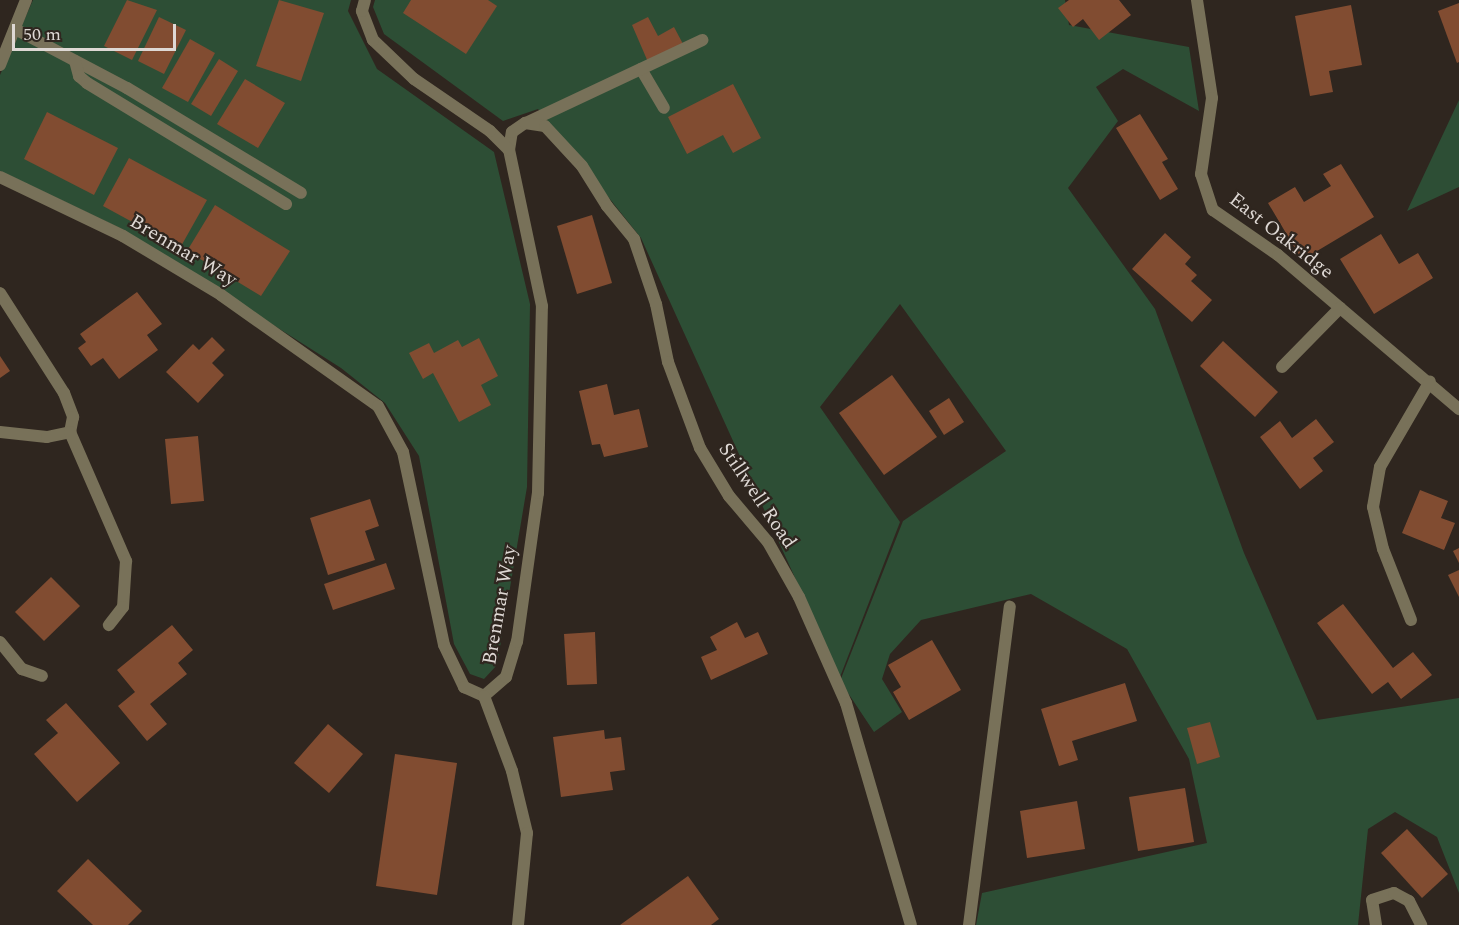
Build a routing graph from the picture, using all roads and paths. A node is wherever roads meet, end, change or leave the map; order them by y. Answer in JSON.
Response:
{"nodes":[{"id":1,"x":26,"y":0,"type":"edge"},
{"id":2,"x":365,"y":0,"type":"edge"},
{"id":3,"x":1197,"y":0,"type":"edge"},
{"id":4,"x":15,"y":29,"type":"junction"},
{"id":5,"x":702,"y":40,"type":"dead end"},
{"id":6,"x":75,"y":61,"type":"junction"},
{"id":7,"x":0,"y":65,"type":"edge"},
{"id":8,"x":641,"y":69,"type":"junction"},
{"id":9,"x":664,"y":108,"type":"dead end"},
{"id":10,"x":525,"y":123,"type":"junction"},
{"id":11,"x":509,"y":150,"type":"junction"},
{"id":12,"x":0,"y":177,"type":"edge"},
{"id":13,"x":301,"y":193,"type":"dead end"},
{"id":14,"x":286,"y":204,"type":"dead end"},
{"id":15,"x":0,"y":293,"type":"edge"},
{"id":16,"x":1340,"y":308,"type":"junction"},
{"id":17,"x":1282,"y":367,"type":"dead end"},
{"id":18,"x":1430,"y":381,"type":"junction"},
{"id":19,"x":1459,"y":409,"type":"edge"},
{"id":20,"x":0,"y":432,"type":"edge"},
{"id":21,"x":70,"y":432,"type":"junction"},
{"id":22,"x":1010,"y":607,"type":"dead end"},
{"id":23,"x":1411,"y":620,"type":"dead end"},
{"id":24,"x":108,"y":625,"type":"dead end"},
{"id":25,"x":0,"y":642,"type":"edge"},
{"id":26,"x":42,"y":676,"type":"dead end"},
{"id":27,"x":484,"y":696,"type":"junction"},
{"id":28,"x":518,"y":925,"type":"edge"},
{"id":29,"x":911,"y":925,"type":"edge"},
{"id":30,"x":969,"y":925,"type":"edge"},
{"id":31,"x":1376,"y":925,"type":"edge"},
{"id":32,"x":1421,"y":925,"type":"edge"}],
"edges":[{"from":1,"to":4,"type":"street"},
{"from":2,"to":11,"type":"street"},
{"from":3,"to":16,"type":"street","name":"East Oakridge"},
{"from":4,"to":6,"type":"street"},
{"from":4,"to":7,"type":"street"},
{"from":5,"to":8,"type":"street"},
{"from":6,"to":13,"type":"street"},
{"from":6,"to":14,"type":"street"},
{"from":8,"to":9,"type":"street"},
{"from":8,"to":10,"type":"street"},
{"from":10,"to":11,"type":"street"},
{"from":10,"to":29,"type":"street","name":"Stillwell Road"},
{"from":11,"to":27,"type":"street","name":"Brenmar Way"},
{"from":12,"to":27,"type":"street","name":"Brenmar Way"},
{"from":15,"to":21,"type":"street"},
{"from":16,"to":17,"type":"street"},
{"from":16,"to":18,"type":"street","name":"East Oakridge"},
{"from":18,"to":19,"type":"street","name":"East Oakridge"},
{"from":18,"to":23,"type":"street"},
{"from":20,"to":21,"type":"street"},
{"from":21,"to":24,"type":"street"},
{"from":22,"to":30,"type":"street"},
{"from":25,"to":26,"type":"street"},
{"from":27,"to":28,"type":"street"},
{"from":31,"to":32,"type":"street"}]}
